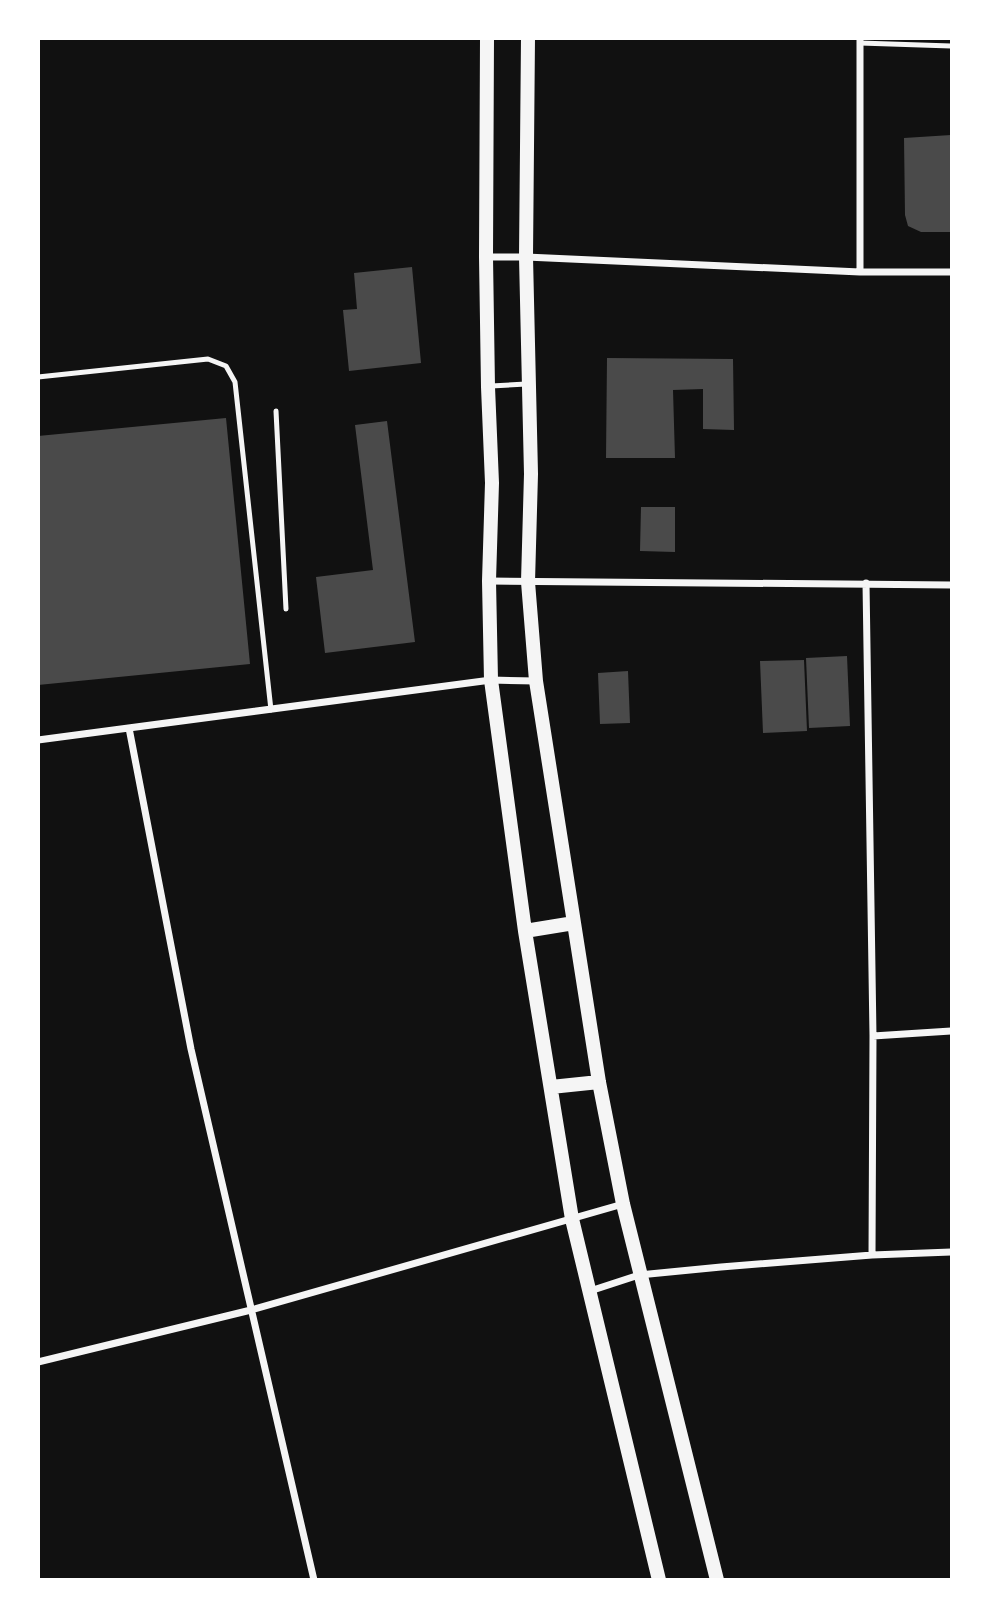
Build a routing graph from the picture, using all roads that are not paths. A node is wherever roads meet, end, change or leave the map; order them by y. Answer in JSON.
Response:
{"nodes":[{"id":1,"x":487,"y":38,"type":"edge"},
{"id":2,"x":528,"y":38,"type":"edge"},
{"id":3,"x":860,"y":41,"type":"edge"},
{"id":4,"x":951,"y":46,"type":"edge"},
{"id":5,"x":486,"y":257,"type":"junction"},
{"id":6,"x":526,"y":257,"type":"junction"},
{"id":7,"x":860,"y":272,"type":"junction"},
{"id":8,"x":951,"y":272,"type":"edge"},
{"id":9,"x":38,"y":377,"type":"edge"},
{"id":10,"x":530,"y":383,"type":"junction"},
{"id":11,"x":488,"y":387,"type":"junction"},
{"id":12,"x":276,"y":411,"type":"dead end"},
{"id":13,"x":489,"y":581,"type":"junction"},
{"id":14,"x":528,"y":582,"type":"junction"},
{"id":15,"x":866,"y":583,"type":"junction"},
{"id":16,"x":951,"y":585,"type":"edge"},
{"id":17,"x":286,"y":610,"type":"dead end"},
{"id":18,"x":491,"y":680,"type":"junction"},
{"id":19,"x":536,"y":681,"type":"junction"},
{"id":20,"x":271,"y":710,"type":"junction"},
{"id":21,"x":129,"y":728,"type":"junction"},
{"id":22,"x":38,"y":740,"type":"edge"},
{"id":23,"x":574,"y":923,"type":"junction"},
{"id":24,"x":525,"y":931,"type":"junction"},
{"id":25,"x":951,"y":1031,"type":"edge"},
{"id":26,"x":873,"y":1036,"type":"junction"},
{"id":27,"x":599,"y":1082,"type":"junction"},
{"id":28,"x":551,"y":1087,"type":"junction"},
{"id":29,"x":623,"y":1204,"type":"junction"},
{"id":30,"x":572,"y":1219,"type":"junction"},
{"id":31,"x":951,"y":1252,"type":"edge"},
{"id":32,"x":872,"y":1255,"type":"junction"},
{"id":33,"x":639,"y":1275,"type":"junction"},
{"id":34,"x":590,"y":1291,"type":"junction"},
{"id":35,"x":251,"y":1310,"type":"junction"},
{"id":36,"x":38,"y":1362,"type":"edge"},
{"id":37,"x":314,"y":1580,"type":"edge"},
{"id":38,"x":659,"y":1580,"type":"edge"},
{"id":39,"x":717,"y":1580,"type":"edge"}],
"edges":[{"from":1,"to":5,"type":"main road"},
{"from":2,"to":6,"type":"main road"},
{"from":3,"to":4,"type":"lane"},
{"from":3,"to":7,"type":"street"},
{"from":5,"to":6,"type":"street"},
{"from":5,"to":11,"type":"main road"},
{"from":6,"to":7,"type":"street"},
{"from":6,"to":10,"type":"main road"},
{"from":7,"to":8,"type":"street"},
{"from":9,"to":20,"type":"lane"},
{"from":10,"to":11,"type":"lane"},
{"from":10,"to":14,"type":"main road"},
{"from":11,"to":13,"type":"main road"},
{"from":12,"to":17,"type":"lane"},
{"from":13,"to":14,"type":"street"},
{"from":13,"to":18,"type":"main road"},
{"from":14,"to":15,"type":"street"},
{"from":14,"to":19,"type":"main road"},
{"from":15,"to":16,"type":"street"},
{"from":15,"to":26,"type":"street"},
{"from":18,"to":19,"type":"street"},
{"from":18,"to":20,"type":"street"},
{"from":18,"to":24,"type":"main road"},
{"from":19,"to":23,"type":"main road"},
{"from":20,"to":21,"type":"street"},
{"from":21,"to":22,"type":"street"},
{"from":21,"to":35,"type":"street"},
{"from":23,"to":24,"type":"main road"},
{"from":23,"to":27,"type":"main road"},
{"from":24,"to":28,"type":"main road"},
{"from":25,"to":26,"type":"street"},
{"from":26,"to":32,"type":"street"},
{"from":27,"to":28,"type":"main road"},
{"from":27,"to":29,"type":"main road"},
{"from":28,"to":30,"type":"main road"},
{"from":29,"to":30,"type":"street"},
{"from":29,"to":33,"type":"main road"},
{"from":30,"to":34,"type":"main road"},
{"from":30,"to":35,"type":"street"},
{"from":31,"to":32,"type":"street"},
{"from":32,"to":33,"type":"street"},
{"from":33,"to":34,"type":"street"},
{"from":33,"to":39,"type":"main road"},
{"from":34,"to":38,"type":"main road"},
{"from":35,"to":36,"type":"street"},
{"from":35,"to":37,"type":"street"}]}
